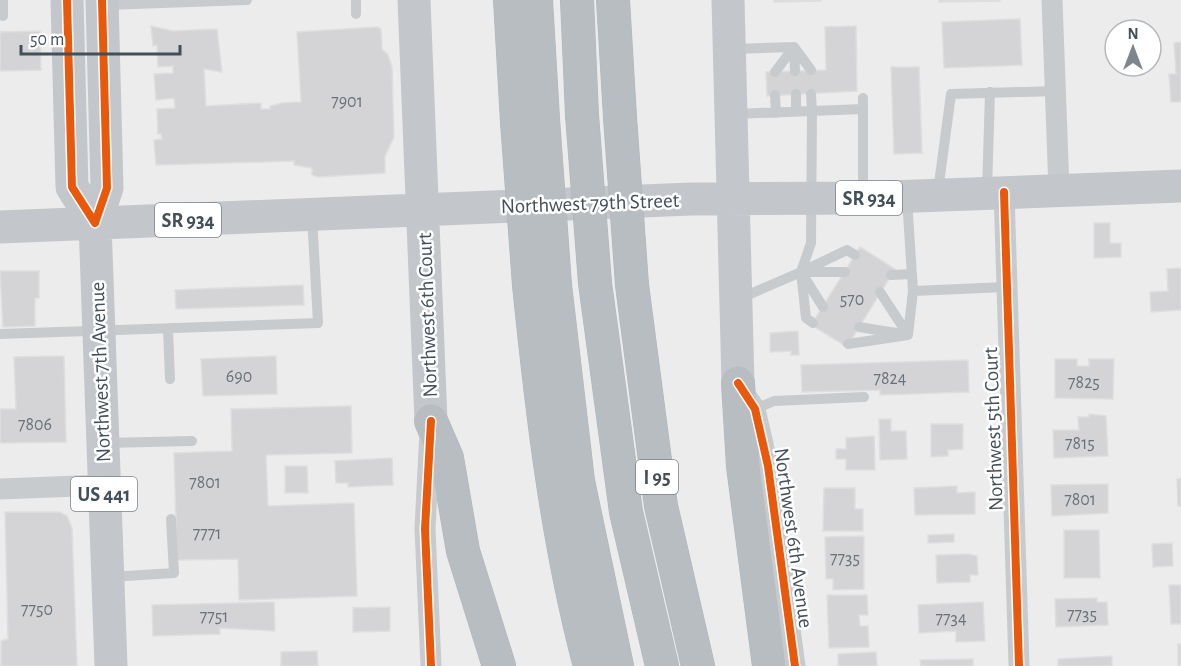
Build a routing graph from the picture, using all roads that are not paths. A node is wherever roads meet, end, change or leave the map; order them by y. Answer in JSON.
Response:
{"nodes":[{"id":1,"x":3,"y":0,"type":"edge"},
{"id":2,"x":67,"y":0,"type":"edge"},
{"id":3,"x":247,"y":0,"type":"edge"},
{"id":4,"x":356,"y":0,"type":"edge"},
{"id":5,"x":414,"y":0,"type":"edge"},
{"id":6,"x":510,"y":0,"type":"edge"},
{"id":7,"x":536,"y":0,"type":"edge"},
{"id":8,"x":577,"y":0,"type":"edge"},
{"id":9,"x":614,"y":0,"type":"edge"},
{"id":10,"x":728,"y":0,"type":"edge"},
{"id":11,"x":1052,"y":0,"type":"edge"},
{"id":12,"x":102,"y":3,"type":"edge"},
{"id":13,"x":356,"y":14,"type":"dead end"},
{"id":14,"x":3,"y":16,"type":"dead end"},
{"id":15,"x":794,"y":47,"type":"junction"},
{"id":16,"x":729,"y":49,"type":"junction"},
{"id":17,"x":795,"y":70,"type":"dead end"},
{"id":18,"x":811,"y":70,"type":"dead end"},
{"id":19,"x":775,"y":72,"type":"dead end"},
{"id":20,"x":1056,"y":91,"type":"junction"},
{"id":21,"x":990,"y":92,"type":"junction"},
{"id":22,"x":811,"y":93,"type":"dead end"},
{"id":23,"x":796,"y":94,"type":"dead end"},
{"id":24,"x":775,"y":95,"type":"dead end"},
{"id":25,"x":812,"y":111,"type":"junction"},
{"id":26,"x":796,"y":112,"type":"junction"},
{"id":27,"x":776,"y":113,"type":"junction"},
{"id":28,"x":731,"y":114,"type":"junction"},
{"id":29,"x":530,"y":120,"type":"junction"},
{"id":30,"x":1181,"y":186,"type":"edge"},
{"id":31,"x":1059,"y":190,"type":"junction"},
{"id":32,"x":996,"y":192,"type":"junction"},
{"id":33,"x":923,"y":195,"type":"junction"},
{"id":34,"x":734,"y":198,"type":"junction"},
{"id":35,"x":863,"y":198,"type":"junction"},
{"id":36,"x":810,"y":199,"type":"junction"},
{"id":37,"x":423,"y":211,"type":"junction"},
{"id":38,"x":312,"y":216,"type":"junction"},
{"id":39,"x":95,"y":223,"type":"junction"},
{"id":40,"x":0,"y":227,"type":"edge"},
{"id":41,"x":855,"y":255,"type":"dead end"},
{"id":42,"x":801,"y":272,"type":"junction"},
{"id":43,"x":845,"y":272,"type":"dead end"},
{"id":44,"x":912,"y":274,"type":"junction"},
{"id":45,"x":891,"y":275,"type":"dead end"},
{"id":46,"x":542,"y":285,"type":"junction"},
{"id":47,"x":1006,"y":287,"type":"junction"},
{"id":48,"x":913,"y":291,"type":"junction"},
{"id":49,"x":880,"y":292,"type":"dead end"},
{"id":50,"x":738,"y":299,"type":"junction"},
{"id":51,"x":823,"y":307,"type":"dead end"},
{"id":52,"x":813,"y":322,"type":"dead end"},
{"id":53,"x":859,"y":327,"type":"dead end"},
{"id":54,"x":168,"y":328,"type":"junction"},
{"id":55,"x":99,"y":331,"type":"junction"},
{"id":56,"x":0,"y":334,"type":"edge"},
{"id":57,"x":908,"y":335,"type":"junction"},
{"id":58,"x":848,"y":344,"type":"dead end"},
{"id":59,"x":170,"y":379,"type":"dead end"},
{"id":60,"x":746,"y":396,"type":"junction"},
{"id":61,"x":864,"y":398,"type":"dead end"},
{"id":62,"x":431,"y":421,"type":"junction"},
{"id":63,"x":192,"y":441,"type":"dead end"},
{"id":64,"x":102,"y":443,"type":"junction"},
{"id":65,"x":104,"y":485,"type":"junction"},
{"id":66,"x":0,"y":489,"type":"edge"},
{"id":67,"x":171,"y":519,"type":"dead end"},
{"id":68,"x":107,"y":577,"type":"junction"},
{"id":69,"x":111,"y":666,"type":"edge"},
{"id":70,"x":431,"y":666,"type":"edge"},
{"id":71,"x":499,"y":666,"type":"edge"},
{"id":72,"x":590,"y":666,"type":"edge"},
{"id":73,"x":617,"y":666,"type":"edge"},
{"id":74,"x":662,"y":666,"type":"edge"},
{"id":75,"x":698,"y":666,"type":"edge"},
{"id":76,"x":769,"y":666,"type":"edge"},
{"id":77,"x":795,"y":666,"type":"edge"},
{"id":78,"x":1019,"y":666,"type":"edge"}],
"edges":[{"from":1,"to":14,"type":"lane"},
{"from":2,"to":39,"type":"main road"},
{"from":3,"to":12,"type":"lane"},
{"from":4,"to":13,"type":"lane"},
{"from":5,"to":37,"type":"main road","name":"Northwest 6th Court"},
{"from":6,"to":29,"type":"highway"},
{"from":7,"to":29,"type":"highway"},
{"from":8,"to":74,"type":"highway","bridge":true},
{"from":9,"to":75,"type":"highway","number":"I 95","bridge":true},
{"from":10,"to":16,"type":"main road","name":"Northwest 6th Avenue"},
{"from":11,"to":20,"type":"street"},
{"from":12,"to":39,"type":"main road","name":"Northwest 7th Avenue","number":"US 441"},
{"from":15,"to":16,"type":"lane"},
{"from":15,"to":17,"type":"lane"},
{"from":15,"to":18,"type":"lane"},
{"from":15,"to":19,"type":"lane"},
{"from":16,"to":28,"type":"main road","name":"Northwest 6th Avenue"},
{"from":20,"to":21,"type":"lane"},
{"from":20,"to":31,"type":"street"},
{"from":21,"to":32,"type":"lane"},
{"from":21,"to":33,"type":"lane"},
{"from":22,"to":25,"type":"lane"},
{"from":23,"to":26,"type":"lane"},
{"from":24,"to":27,"type":"lane"},
{"from":25,"to":26,"type":"lane"},
{"from":25,"to":35,"type":"lane"},
{"from":25,"to":36,"type":"lane"},
{"from":26,"to":27,"type":"lane"},
{"from":27,"to":28,"type":"lane"},
{"from":28,"to":34,"type":"main road","name":"Northwest 6th Avenue"},
{"from":29,"to":46,"type":"highway","bridge":true},
{"from":30,"to":31,"type":"main road","name":"Northwest 79th Street","number":"SR 934"},
{"from":31,"to":32,"type":"main road","name":"Northwest 79th Street","number":"SR 934"},
{"from":32,"to":33,"type":"main road","name":"Northwest 79th Street","number":"SR 934"},
{"from":32,"to":47,"type":"street","name":"Northwest 5th Court"},
{"from":33,"to":35,"type":"main road","name":"Northwest 79th Street","number":"SR 934"},
{"from":33,"to":44,"type":"lane"},
{"from":34,"to":36,"type":"main road","name":"Northwest 79th Street","number":"SR 934"},
{"from":34,"to":37,"type":"main road","name":"Northwest 79th Street","number":"SR 934"},
{"from":34,"to":50,"type":"main road","name":"Northwest 6th Avenue"},
{"from":35,"to":36,"type":"main road","name":"Northwest 79th Street","number":"SR 934"},
{"from":36,"to":42,"type":"lane"},
{"from":37,"to":38,"type":"main road","name":"Northwest 79th Street","number":"SR 934"},
{"from":37,"to":62,"type":"main road","name":"Northwest 6th Court"},
{"from":38,"to":39,"type":"main road","name":"Northwest 79th Street","number":"SR 934"},
{"from":38,"to":54,"type":"lane"},
{"from":39,"to":40,"type":"main road","name":"Northwest 79th Street","number":"SR 934"},
{"from":39,"to":55,"type":"main road","name":"Northwest 7th Avenue","number":"US 441"},
{"from":41,"to":42,"type":"lane"},
{"from":42,"to":43,"type":"lane"},
{"from":42,"to":50,"type":"lane"},
{"from":42,"to":51,"type":"lane"},
{"from":42,"to":52,"type":"lane"},
{"from":44,"to":45,"type":"lane"},
{"from":44,"to":48,"type":"lane"},
{"from":46,"to":72,"type":"highway"},
{"from":46,"to":73,"type":"highway"},
{"from":47,"to":48,"type":"lane"},
{"from":47,"to":78,"type":"street","name":"Northwest 5th Court"},
{"from":48,"to":57,"type":"lane"},
{"from":49,"to":57,"type":"lane"},
{"from":50,"to":60,"type":"main road","name":"Northwest 6th Avenue"},
{"from":53,"to":57,"type":"lane"},
{"from":54,"to":55,"type":"lane"},
{"from":54,"to":59,"type":"lane"},
{"from":55,"to":56,"type":"lane"},
{"from":55,"to":64,"type":"main road","name":"Northwest 7th Avenue","number":"US 441"},
{"from":57,"to":58,"type":"lane"},
{"from":60,"to":61,"type":"lane"},
{"from":60,"to":76,"type":"highway"},
{"from":60,"to":77,"type":"street","name":"Northwest 6th Avenue"},
{"from":62,"to":70,"type":"street","name":"Northwest 6th Court"},
{"from":62,"to":71,"type":"highway"},
{"from":63,"to":64,"type":"lane"},
{"from":64,"to":65,"type":"main road","name":"Northwest 7th Avenue","number":"US 441"},
{"from":65,"to":66,"type":"street"},
{"from":65,"to":68,"type":"main road","name":"Northwest 7th Avenue","number":"US 441"},
{"from":67,"to":68,"type":"lane"},
{"from":68,"to":69,"type":"main road","name":"Northwest 7th Avenue","number":"US 441"}]}
